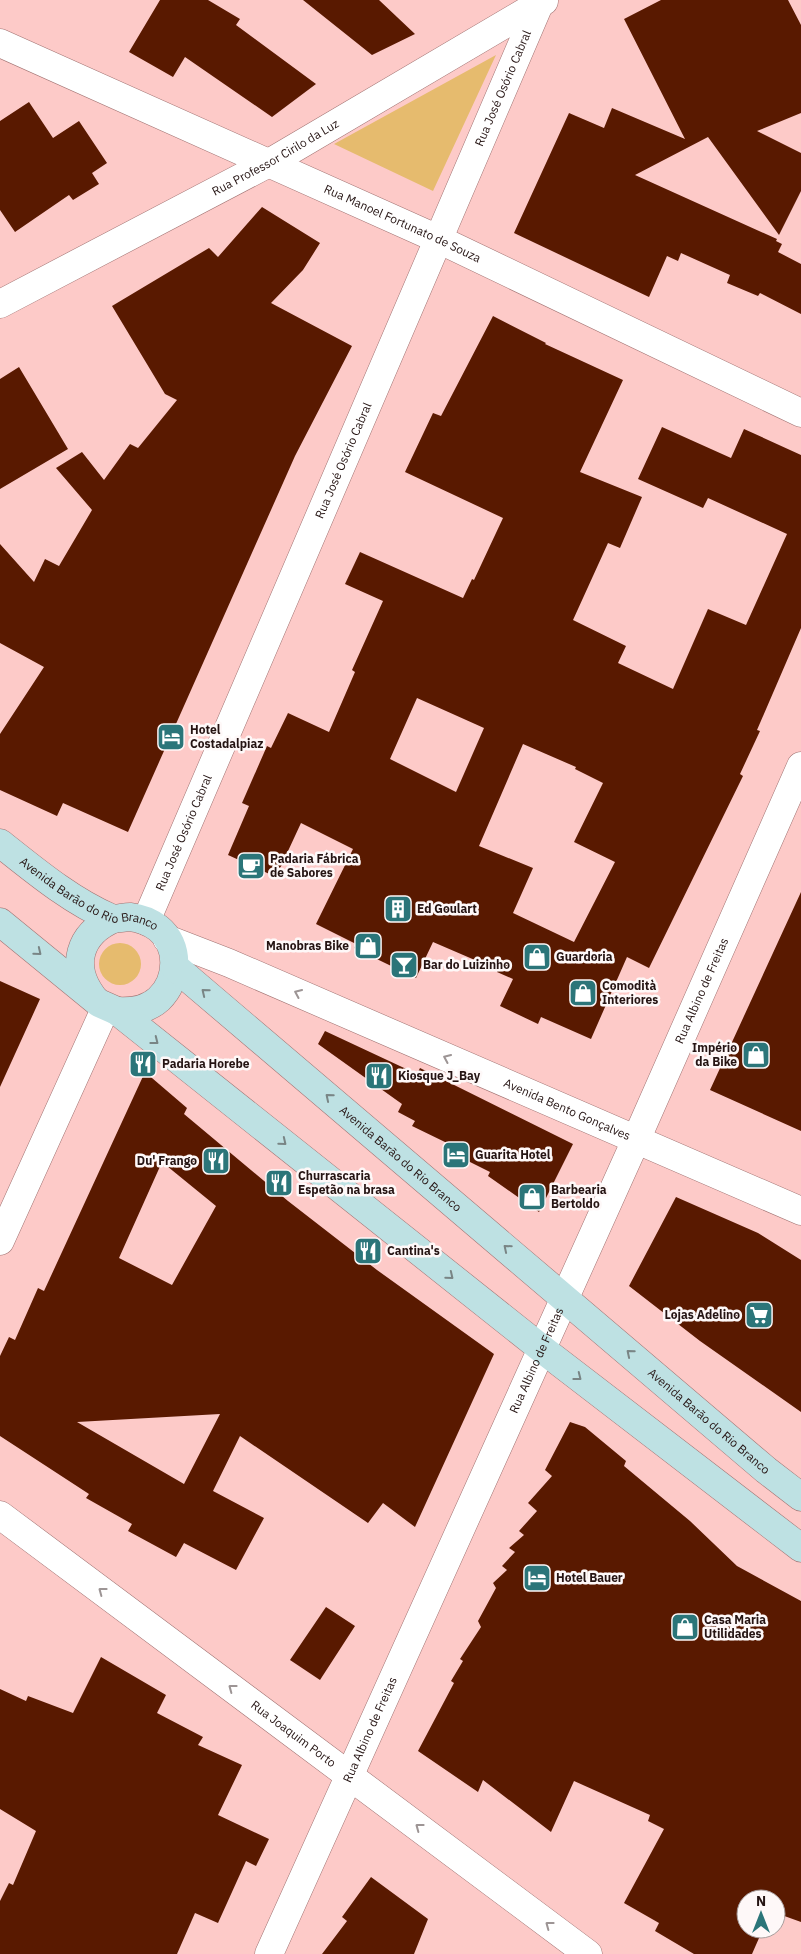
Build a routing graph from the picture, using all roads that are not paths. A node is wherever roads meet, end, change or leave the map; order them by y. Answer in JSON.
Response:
{"nodes":[{"id":1,"x":542,"y":1,"type":"edge"},
{"id":2,"x":0,"y":43,"type":"edge"},
{"id":3,"x":269,"y":163,"type":"junction"},
{"id":4,"x":438,"y":239,"type":"junction"},
{"id":5,"x":0,"y":304,"type":"edge"},
{"id":6,"x":801,"y":413,"type":"edge"},
{"id":7,"x":801,"y":766,"type":"edge"},
{"id":8,"x":0,"y":843,"type":"edge"},
{"id":9,"x":113,"y":919,"type":"junction"},
{"id":10,"x":146,"y":921,"type":"junction"},
{"id":11,"x":0,"y":922,"type":"edge"},
{"id":12,"x":168,"y":939,"type":"junction"},
{"id":13,"x":175,"y":967,"type":"junction"},
{"id":14,"x":105,"y":1005,"type":"junction"},
{"id":15,"x":636,"y":1140,"type":"junction"},
{"id":16,"x":801,"y":1211,"type":"edge"},
{"id":17,"x":0,"y":1241,"type":"edge"},
{"id":18,"x":565,"y":1298,"type":"junction"},
{"id":19,"x":542,"y":1349,"type":"junction"},
{"id":20,"x":801,"y":1498,"type":"edge"},
{"id":21,"x":0,"y":1515,"type":"edge"},
{"id":22,"x":801,"y":1548,"type":"edge"},
{"id":23,"x":350,"y":1776,"type":"junction"},
{"id":24,"x":269,"y":1954,"type":"edge"},
{"id":25,"x":588,"y":1954,"type":"edge"}],
"edges":[{"from":1,"to":3,"type":"street","name":"Rua Professor Cirilo da Luz"},
{"from":1,"to":4,"type":"street","name":"Rua José Osório Cabral"},
{"from":2,"to":3,"type":"street","name":"Rua Manoel Fortunato de Souza"},
{"from":3,"to":4,"type":"street","name":"Rua Manoel Fortunato de Souza"},
{"from":3,"to":5,"type":"street","name":"Rua Professor Cirilo da Luz"},
{"from":4,"to":6,"type":"street","name":"Rua Manoel Fortunato de Souza"},
{"from":4,"to":10,"type":"street","name":"Rua José Osório Cabral"},
{"from":7,"to":15,"type":"street","name":"Rua Albino de Freitas"},
{"from":8,"to":9,"type":"main road","name":"Avenida Barão do Rio Branco"},
{"from":9,"to":10,"type":"main road","name":"Avenida Barão do Rio Branco"},
{"from":9,"to":14,"type":"main road"},
{"from":10,"to":12,"type":"main road","name":"Avenida Barão do Rio Branco"},
{"from":11,"to":14,"type":"main road","one_way":true},
{"from":12,"to":13,"type":"main road","name":"Avenida Barão do Rio Branco"},
{"from":15,"to":12,"type":"street","name":"Avenida Bento Gonçalves","one_way":true},
{"from":13,"to":14,"type":"main road"},
{"from":18,"to":13,"type":"main road","name":"Avenida Barão do Rio Branco","one_way":true},
{"from":14,"to":17,"type":"street"},
{"from":14,"to":19,"type":"main road","one_way":true},
{"from":15,"to":16,"type":"street","name":"Avenida Bento Gonçalves"},
{"from":15,"to":18,"type":"street","name":"Rua Albino de Freitas"},
{"from":18,"to":19,"type":"street","name":"Rua Albino de Freitas"},
{"from":20,"to":18,"type":"main road","name":"Avenida Barão do Rio Branco","one_way":true},
{"from":19,"to":22,"type":"main road","one_way":true},
{"from":19,"to":23,"type":"street","name":"Rua Albino de Freitas"},
{"from":23,"to":21,"type":"street","name":"Rua Joaquim Porto","one_way":true},
{"from":23,"to":24,"type":"street","name":"Rua Albino de Freitas"},
{"from":25,"to":23,"type":"street","name":"Rua Joaquim Porto","one_way":true}]}
